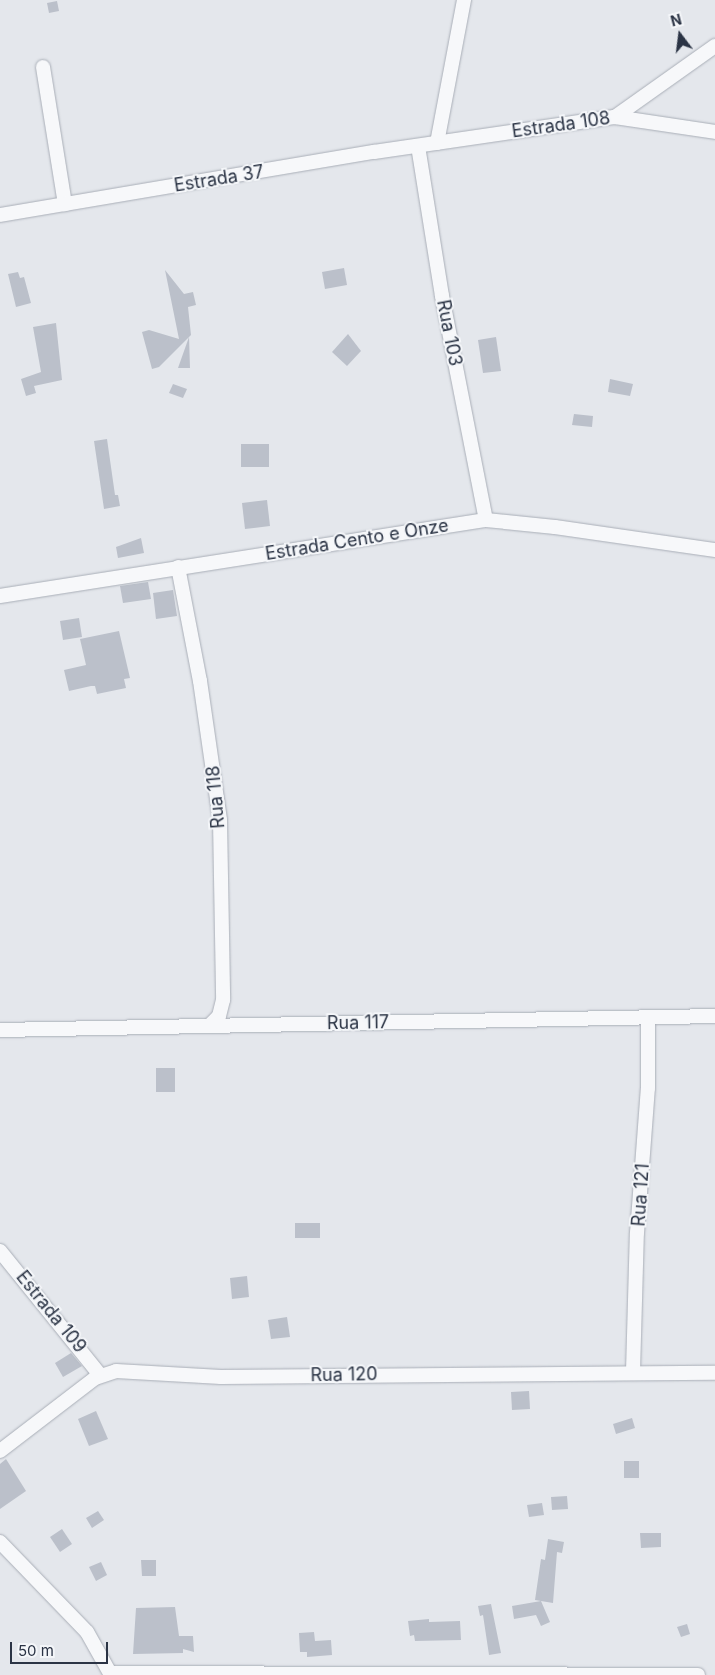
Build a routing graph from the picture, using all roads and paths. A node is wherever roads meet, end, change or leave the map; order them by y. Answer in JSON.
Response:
{"nodes":[{"id":1,"x":464,"y":0,"type":"edge"},
{"id":2,"x":715,"y":46,"type":"edge"},
{"id":3,"x":43,"y":68,"type":"dead end"},
{"id":4,"x":615,"y":117,"type":"junction"},
{"id":5,"x":715,"y":132,"type":"edge"},
{"id":6,"x":438,"y":143,"type":"junction"},
{"id":7,"x":418,"y":146,"type":"junction"},
{"id":8,"x":65,"y":204,"type":"junction"},
{"id":9,"x":0,"y":215,"type":"edge"},
{"id":10,"x":486,"y":520,"type":"junction"},
{"id":11,"x":715,"y":550,"type":"edge"},
{"id":12,"x":178,"y":567,"type":"junction"},
{"id":13,"x":0,"y":596,"type":"edge"},
{"id":14,"x":715,"y":1016,"type":"edge"},
{"id":15,"x":648,"y":1018,"type":"junction"},
{"id":16,"x":209,"y":1026,"type":"junction"},
{"id":17,"x":0,"y":1030,"type":"edge"},
{"id":18,"x":0,"y":1251,"type":"edge"},
{"id":19,"x":633,"y":1372,"type":"junction"},
{"id":20,"x":715,"y":1373,"type":"edge"},
{"id":21,"x":100,"y":1375,"type":"junction"},
{"id":22,"x":0,"y":1452,"type":"edge"},
{"id":23,"x":0,"y":1542,"type":"edge"},
{"id":24,"x":111,"y":1674,"type":"edge"},
{"id":25,"x":698,"y":1675,"type":"edge"}],
"edges":[{"from":1,"to":6,"type":"street"},
{"from":2,"to":4,"type":"street"},
{"from":3,"to":8,"type":"street"},
{"from":4,"to":5,"type":"street","name":"Estrada 108"},
{"from":4,"to":6,"type":"street","name":"Estrada 108"},
{"from":6,"to":7,"type":"street","name":"Estrada 37"},
{"from":7,"to":8,"type":"street","name":"Estrada 37"},
{"from":7,"to":10,"type":"street","name":"Rua 103"},
{"from":8,"to":9,"type":"street","name":"Estrada 37"},
{"from":10,"to":11,"type":"street","name":"Estrada Cento e Onze"},
{"from":10,"to":12,"type":"street","name":"Estrada Cento e Onze"},
{"from":12,"to":13,"type":"street","name":"Estrada Cento e Onze"},
{"from":12,"to":16,"type":"street","name":"Rua 118"},
{"from":14,"to":15,"type":"street","name":"Rua 117"},
{"from":15,"to":16,"type":"street","name":"Rua 117"},
{"from":15,"to":19,"type":"street","name":"Rua 121"},
{"from":16,"to":17,"type":"street","name":"Rua 117"},
{"from":18,"to":21,"type":"street","name":"Estrada 109"},
{"from":19,"to":20,"type":"street","name":"Rua 120"},
{"from":19,"to":21,"type":"street","name":"Rua 120"},
{"from":21,"to":22,"type":"street","name":"Rua 120"},
{"from":23,"to":24,"type":"street"},
{"from":24,"to":25,"type":"street"}]}
